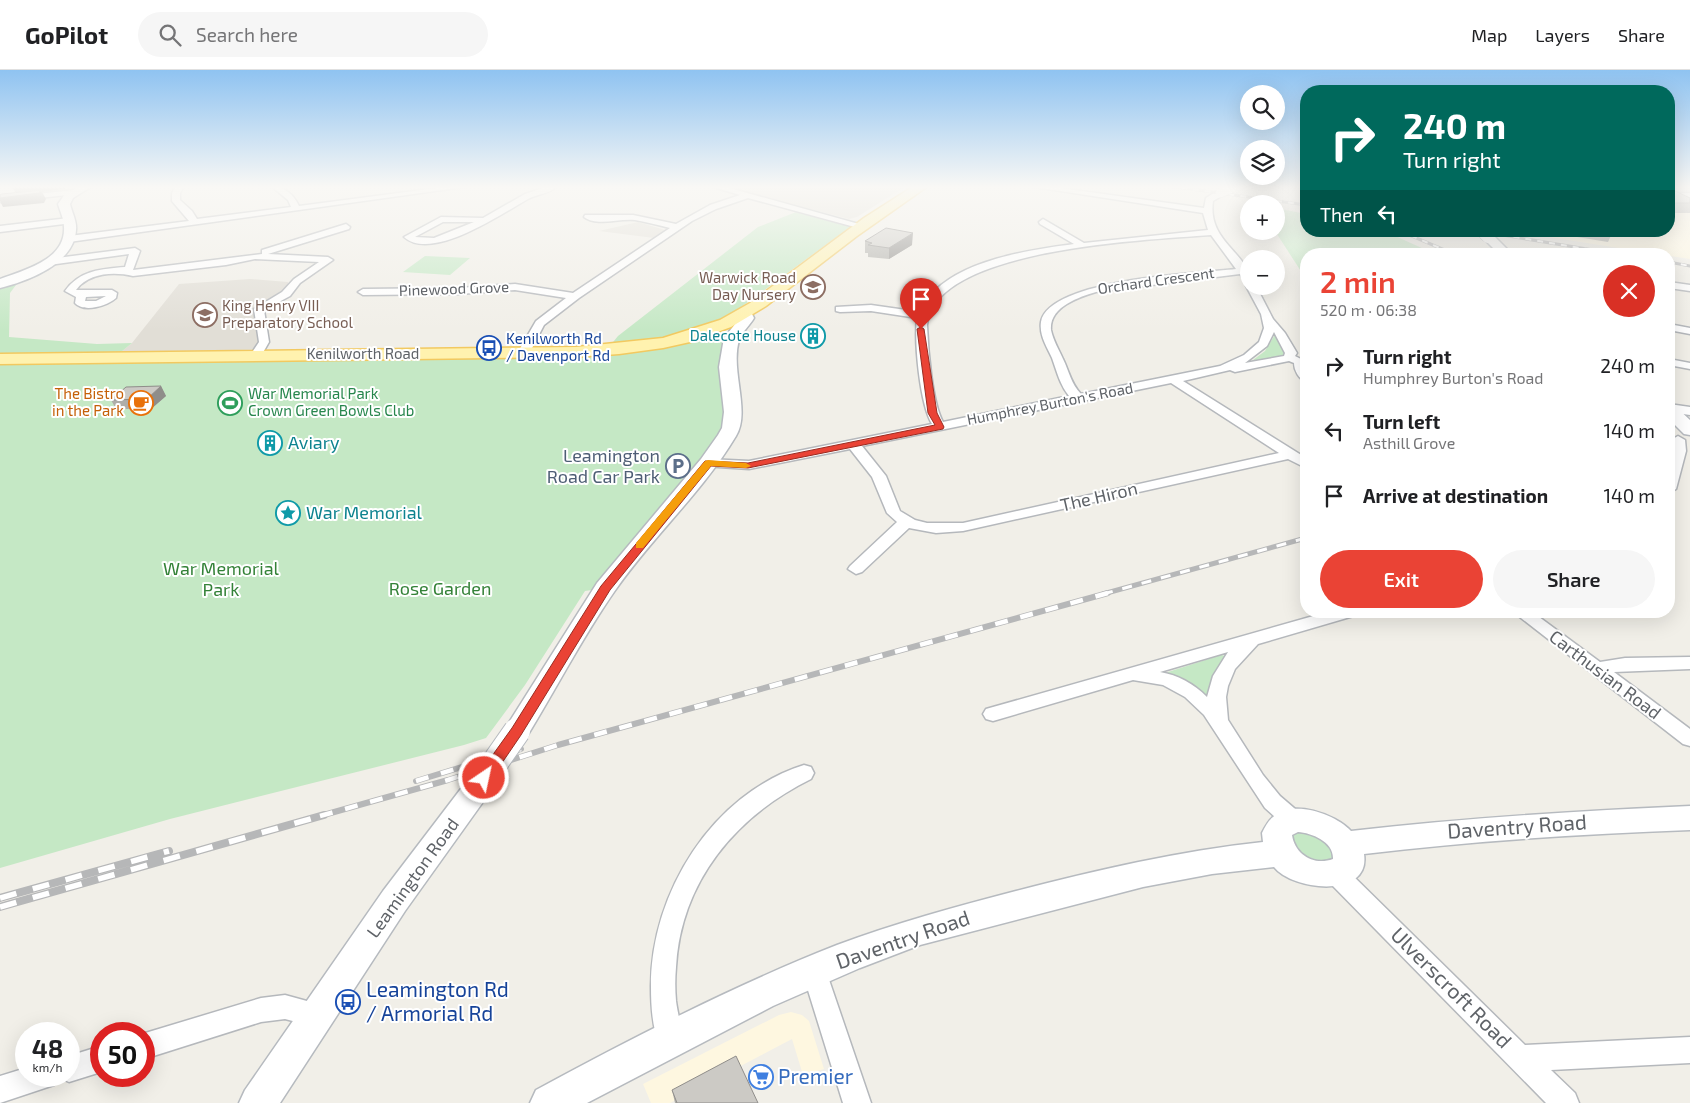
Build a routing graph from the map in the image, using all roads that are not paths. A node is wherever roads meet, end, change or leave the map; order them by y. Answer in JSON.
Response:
{"nodes":[{"id":1,"x":69,"y":234,"type":"edge"},
{"id":2,"x":104,"y":234,"type":"edge"},
{"id":3,"x":323,"y":234,"type":"edge"},
{"id":4,"x":411,"y":234,"type":"edge"},
{"id":5,"x":455,"y":234,"type":"edge"},
{"id":6,"x":666,"y":234,"type":"edge"},
{"id":7,"x":851,"y":234,"type":"edge"},
{"id":8,"x":1064,"y":234,"type":"edge"},
{"id":9,"x":1193,"y":234,"type":"edge"},
{"id":10,"x":1215,"y":234,"type":"edge"},
{"id":11,"x":1488,"y":237,"type":"edge"},
{"id":12,"x":69,"y":239,"type":"junction"},
{"id":13,"x":1083,"y":246,"type":"junction"},
{"id":14,"x":1500,"y":248,"type":"edge"},
{"id":15,"x":251,"y":257,"type":"junction"},
{"id":16,"x":49,"y":262,"type":"junction"},
{"id":17,"x":1240,"y":267,"type":"edge"},
{"id":18,"x":129,"y":269,"type":"junction"},
{"id":19,"x":1240,"y":271,"type":"edge"},
{"id":20,"x":0,"y":284,"type":"edge"},
{"id":21,"x":1675,"y":286,"type":"edge"},
{"id":22,"x":1690,"y":288,"type":"edge"},
{"id":23,"x":363,"y":292,"type":"dead end"},
{"id":24,"x":79,"y":294,"type":"dead end"},
{"id":25,"x":1256,"y":295,"type":"edge"},
{"id":26,"x":575,"y":296,"type":"junction"},
{"id":27,"x":840,"y":309,"type":"dead end"},
{"id":28,"x":923,"y":316,"type":"junction"},
{"id":29,"x":1268,"y":318,"type":"junction"},
{"id":30,"x":1675,"y":328,"type":"edge"},
{"id":31,"x":726,"y":329,"type":"junction"},
{"id":32,"x":1690,"y":331,"type":"edge"},
{"id":33,"x":524,"y":352,"type":"junction"},
{"id":34,"x":257,"y":354,"type":"junction"},
{"id":35,"x":1289,"y":358,"type":"junction"},
{"id":36,"x":0,"y":359,"type":"edge"},
{"id":37,"x":1675,"y":363,"type":"edge"},
{"id":38,"x":1690,"y":366,"type":"edge"},
{"id":39,"x":1300,"y":369,"type":"edge"},
{"id":40,"x":1216,"y":371,"type":"junction"},
{"id":41,"x":1173,"y":379,"type":"junction"},
{"id":42,"x":1079,"y":399,"type":"junction"},
{"id":43,"x":1675,"y":410,"type":"edge"},
{"id":44,"x":1690,"y":411,"type":"edge"},
{"id":45,"x":1675,"y":419,"type":"edge"},
{"id":46,"x":940,"y":427,"type":"junction"},
{"id":47,"x":1684,"y":435,"type":"edge"},
{"id":48,"x":853,"y":444,"type":"junction"},
{"id":49,"x":1291,"y":454,"type":"junction"},
{"id":50,"x":1300,"y":460,"type":"edge"},
{"id":51,"x":708,"y":463,"type":"junction"},
{"id":52,"x":1675,"y":466,"type":"edge"},
{"id":53,"x":907,"y":521,"type":"junction"},
{"id":54,"x":856,"y":569,"type":"dead end"},
{"id":55,"x":1327,"y":618,"type":"edge"},
{"id":56,"x":1529,"y":618,"type":"edge"},
{"id":57,"x":1252,"y":640,"type":"junction"},
{"id":58,"x":1690,"y":663,"type":"edge"},
{"id":59,"x":1597,"y":669,"type":"junction"},
{"id":60,"x":1122,"y":677,"type":"junction"},
{"id":61,"x":992,"y":714,"type":"dead end"},
{"id":62,"x":1220,"y":721,"type":"junction"},
{"id":63,"x":1690,"y":739,"type":"edge"},
{"id":64,"x":804,"y":773,"type":"dead end"},
{"id":65,"x":1690,"y":818,"type":"edge"},
{"id":66,"x":1293,"y":820,"type":"junction"},
{"id":67,"x":1344,"y":844,"type":"junction"},
{"id":68,"x":1282,"y":853,"type":"junction"},
{"id":69,"x":1336,"y":874,"type":"junction"},
{"id":70,"x":814,"y":971,"type":"junction"},
{"id":71,"x":316,"y":1015,"type":"junction"},
{"id":72,"x":670,"y":1037,"type":"junction"},
{"id":73,"x":155,"y":1043,"type":"edge"},
{"id":74,"x":1690,"y":1050,"type":"edge"},
{"id":75,"x":1522,"y":1058,"type":"junction"},
{"id":76,"x":15,"y":1085,"type":"edge"},
{"id":77,"x":0,"y":1090,"type":"edge"},
{"id":78,"x":258,"y":1103,"type":"edge"},
{"id":79,"x":549,"y":1103,"type":"edge"},
{"id":80,"x":857,"y":1103,"type":"edge"},
{"id":81,"x":1565,"y":1103,"type":"edge"}],
"edges":[{"from":1,"to":12,"type":"main road"},
{"from":2,"to":12,"type":"street"},
{"from":3,"to":15,"type":"street"},
{"from":4,"to":5,"type":"street"},
{"from":6,"to":26,"type":"street"},
{"from":7,"to":31,"type":"main road","name":"Kenilworth Road"},
{"from":8,"to":13,"type":"street"},
{"from":9,"to":13,"type":"street"},
{"from":10,"to":17,"type":"street"},
{"from":11,"to":14,"type":"main road"},
{"from":12,"to":16,"type":"main road"},
{"from":13,"to":28,"type":"street"},
{"from":15,"to":18,"type":"street"},
{"from":15,"to":34,"type":"street"},
{"from":16,"to":18,"type":"street"},
{"from":16,"to":20,"type":"main road"},
{"from":18,"to":24,"type":"street"},
{"from":19,"to":42,"type":"street","name":"Orchard Crescent"},
{"from":21,"to":22,"type":"street"},
{"from":23,"to":26,"type":"street","name":"Pinewood Grove"},
{"from":25,"to":29,"type":"street"},
{"from":26,"to":33,"type":"street"},
{"from":27,"to":28,"type":"street"},
{"from":28,"to":46,"type":"street"},
{"from":29,"to":35,"type":"street"},
{"from":29,"to":40,"type":"street","name":"Humphrey Burton's Road"},
{"from":30,"to":32,"type":"street"},
{"from":31,"to":33,"type":"main road","name":"Kenilworth Road"},
{"from":31,"to":51,"type":"main road","name":"Leamington Road"},
{"from":33,"to":34,"type":"main road","name":"Kenilworth Road"},
{"from":34,"to":36,"type":"main road","name":"Kenilworth Road"},
{"from":35,"to":39,"type":"street"},
{"from":35,"to":40,"type":"street","name":"Humphrey Burton's Road"},
{"from":37,"to":38,"type":"street"},
{"from":40,"to":41,"type":"street","name":"Humphrey Burton's Road"},
{"from":41,"to":42,"type":"street","name":"Humphrey Burton's Road"},
{"from":41,"to":49,"type":"street"},
{"from":42,"to":46,"type":"street","name":"Humphrey Burton's Road"},
{"from":43,"to":44,"type":"street"},
{"from":45,"to":47,"type":"main road"},
{"from":46,"to":48,"type":"street","name":"Humphrey Burton's Road"},
{"from":47,"to":52,"type":"street"},
{"from":48,"to":51,"type":"street","name":"Humphrey Burton's Road"},
{"from":48,"to":53,"type":"street"},
{"from":49,"to":50,"type":"street"},
{"from":49,"to":53,"type":"street","name":"The Hiron"},
{"from":51,"to":71,"type":"main road","name":"Leamington Road","bridge":true},
{"from":53,"to":54,"type":"street"},
{"from":55,"to":57,"type":"street"},
{"from":56,"to":59,"type":"street","name":"Carthusian Road"},
{"from":57,"to":60,"type":"street"},
{"from":57,"to":62,"type":"street"},
{"from":58,"to":59,"type":"street"},
{"from":59,"to":63,"type":"street","name":"Carthusian Road"},
{"from":60,"to":61,"type":"street"},
{"from":60,"to":62,"type":"street"},
{"from":62,"to":66,"type":"street"},
{"from":64,"to":72,"type":"street"},
{"from":65,"to":67,"type":"main road","name":"Daventry Road"},
{"from":66,"to":67,"type":"main road"},
{"from":66,"to":68,"type":"main road"},
{"from":67,"to":69,"type":"main road"},
{"from":68,"to":69,"type":"main road"},
{"from":68,"to":70,"type":"main road","name":"Daventry Road"},
{"from":69,"to":75,"type":"street","name":"Ulverscroft Road"},
{"from":70,"to":72,"type":"main road","name":"Daventry Road"},
{"from":70,"to":80,"type":"street"},
{"from":71,"to":73,"type":"street"},
{"from":71,"to":78,"type":"main road","name":"Leamington Road"},
{"from":72,"to":79,"type":"main road","name":"Daventry Road"},
{"from":74,"to":75,"type":"street"},
{"from":75,"to":81,"type":"street","name":"Ulverscroft Road"},
{"from":76,"to":77,"type":"street"}]}
